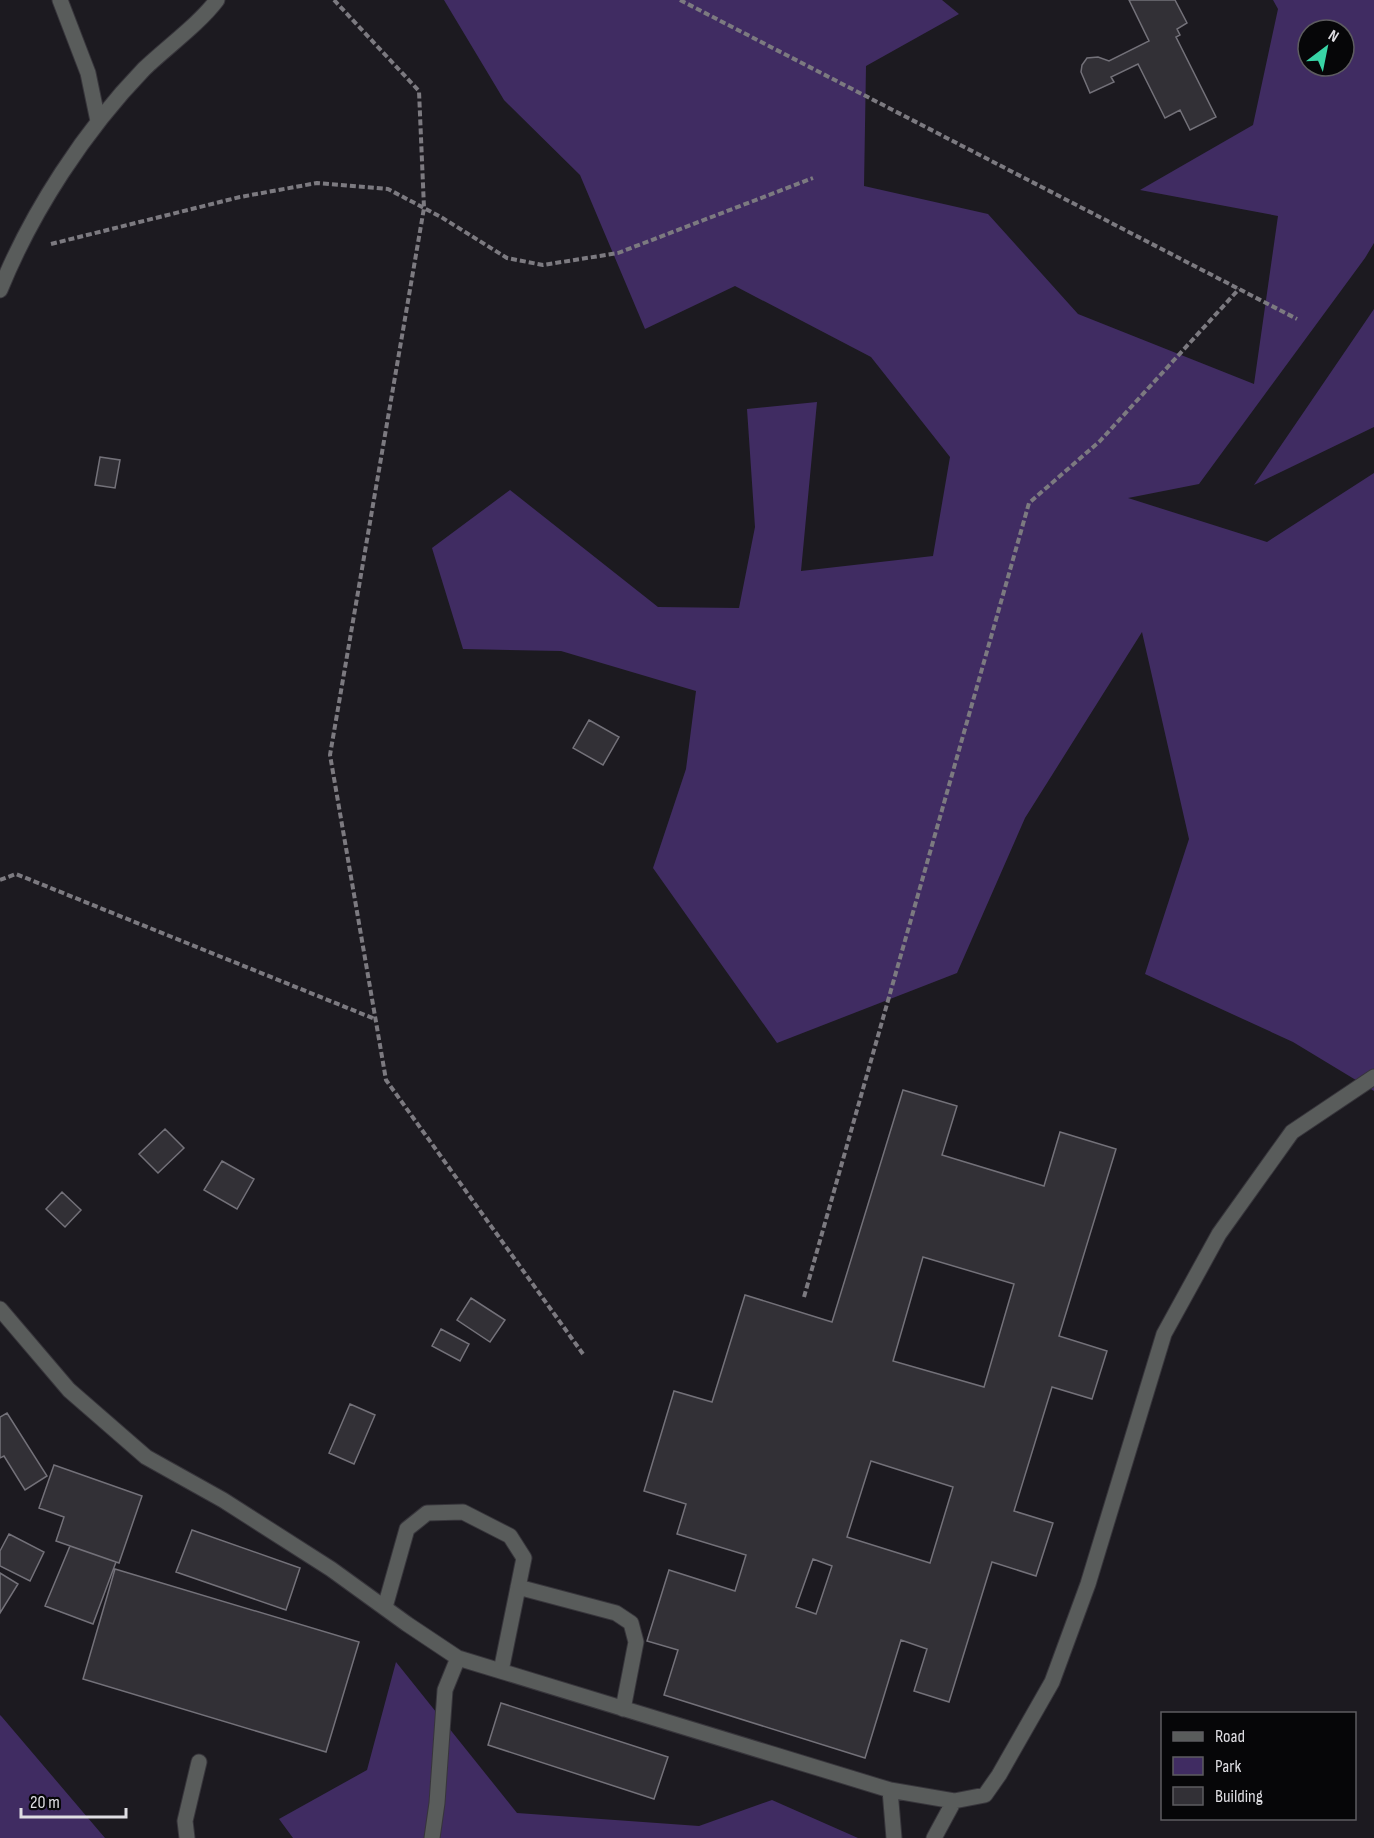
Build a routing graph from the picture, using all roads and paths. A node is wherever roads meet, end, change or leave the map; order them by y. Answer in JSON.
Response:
{"nodes":[{"id":1,"x":60,"y":0,"type":"edge"},
{"id":2,"x":217,"y":0,"type":"edge"},
{"id":3,"x":334,"y":0,"type":"edge"},
{"id":4,"x":680,"y":0,"type":"edge"},
{"id":5,"x":98,"y":121,"type":"junction"},
{"id":6,"x":813,"y":178,"type":"dead end"},
{"id":7,"x":424,"y":208,"type":"junction"},
{"id":8,"x":15,"y":252,"type":"junction"},
{"id":9,"x":0,"y":290,"type":"edge"},
{"id":10,"x":1239,"y":290,"type":"junction"},
{"id":11,"x":1297,"y":319,"type":"dead end"},
{"id":12,"x":0,"y":880,"type":"edge"},
{"id":13,"x":376,"y":1019,"type":"junction"},
{"id":14,"x":1374,"y":1077,"type":"edge"},
{"id":15,"x":804,"y":1297,"type":"dead end"},
{"id":16,"x":0,"y":1308,"type":"edge"},
{"id":17,"x":583,"y":1354,"type":"dead end"},
{"id":18,"x":518,"y":1587,"type":"junction"},
{"id":19,"x":385,"y":1607,"type":"junction"},
{"id":20,"x":458,"y":1658,"type":"junction"},
{"id":21,"x":501,"y":1671,"type":"junction"},
{"id":22,"x":623,"y":1708,"type":"junction"},
{"id":23,"x":199,"y":1762,"type":"dead end"},
{"id":24,"x":890,"y":1790,"type":"junction"},
{"id":25,"x":954,"y":1801,"type":"junction"},
{"id":26,"x":187,"y":1838,"type":"edge"},
{"id":27,"x":432,"y":1838,"type":"edge"},
{"id":28,"x":894,"y":1838,"type":"edge"},
{"id":29,"x":934,"y":1838,"type":"edge"}],
"edges":[{"from":1,"to":5,"type":"street"},
{"from":2,"to":5,"type":"street"},
{"from":3,"to":7,"type":"path"},
{"from":4,"to":10,"type":"path"},
{"from":5,"to":8,"type":"street"},
{"from":6,"to":7,"type":"path"},
{"from":7,"to":8,"type":"path"},
{"from":7,"to":13,"type":"path"},
{"from":8,"to":9,"type":"street"},
{"from":10,"to":11,"type":"path"},
{"from":10,"to":15,"type":"path"},
{"from":12,"to":13,"type":"path"},
{"from":13,"to":17,"type":"path"},
{"from":14,"to":25,"type":"street"},
{"from":16,"to":19,"type":"street"},
{"from":18,"to":19,"type":"street"},
{"from":18,"to":21,"type":"street"},
{"from":18,"to":22,"type":"street"},
{"from":19,"to":20,"type":"street"},
{"from":20,"to":21,"type":"street"},
{"from":20,"to":27,"type":"street"},
{"from":21,"to":22,"type":"street"},
{"from":22,"to":24,"type":"street"},
{"from":23,"to":26,"type":"street"},
{"from":24,"to":25,"type":"street"},
{"from":24,"to":28,"type":"street"},
{"from":25,"to":29,"type":"street"}]}
